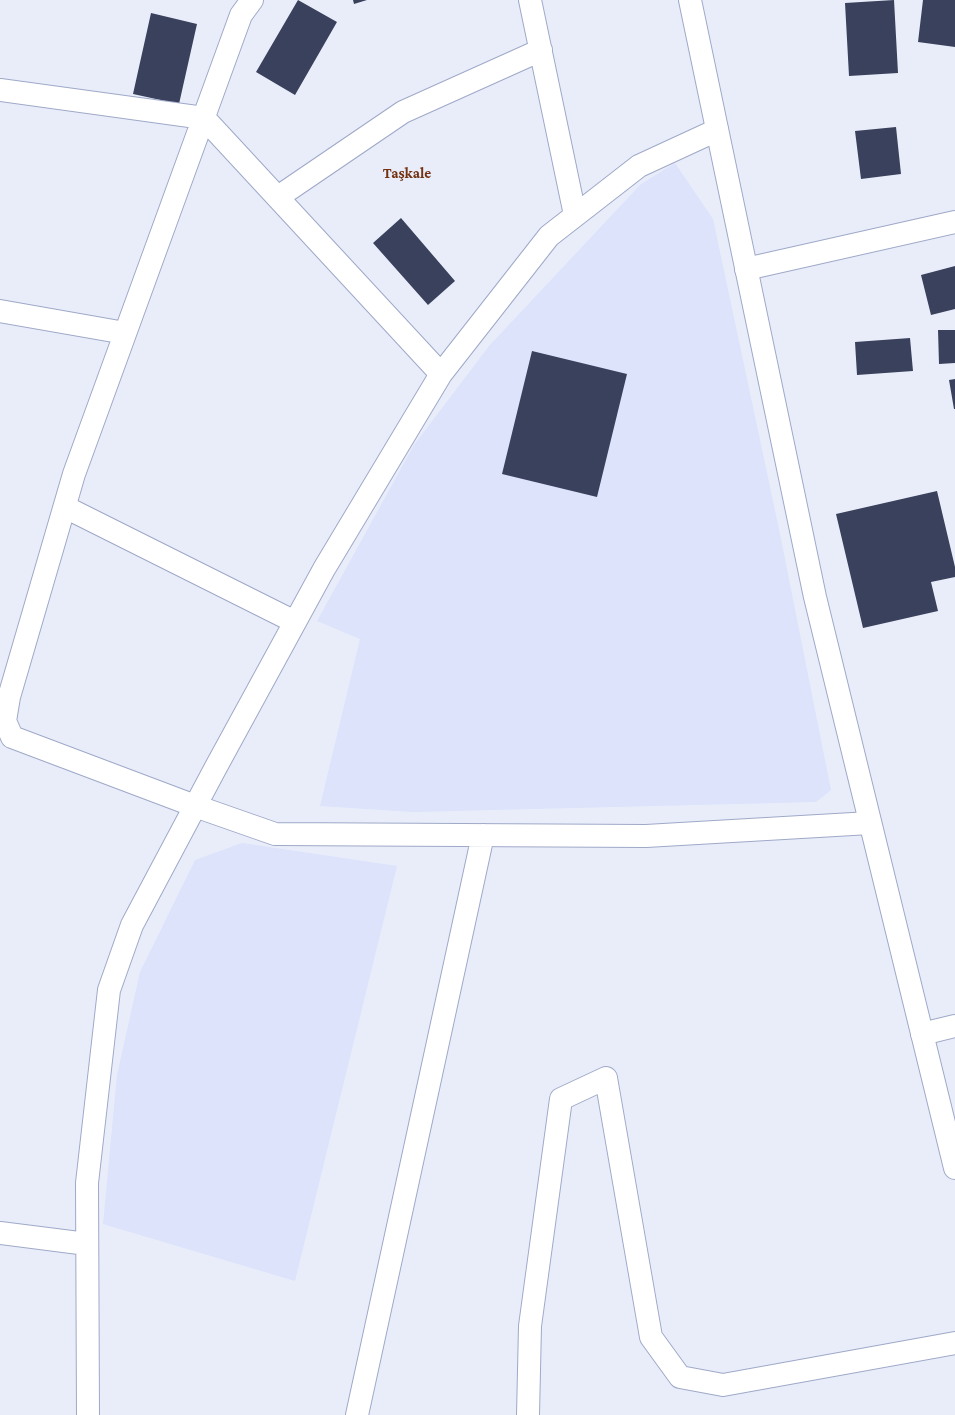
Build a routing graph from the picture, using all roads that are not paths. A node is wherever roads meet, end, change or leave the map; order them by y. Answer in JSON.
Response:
{"nodes":[{"id":1,"x":252,"y":0,"type":"edge"},
{"id":2,"x":530,"y":0,"type":"edge"},
{"id":3,"x":690,"y":0,"type":"edge"},
{"id":4,"x":541,"y":50,"type":"junction"},
{"id":5,"x":0,"y":90,"type":"edge"},
{"id":6,"x":204,"y":118,"type":"junction"},
{"id":7,"x":717,"y":130,"type":"junction"},
{"id":8,"x":278,"y":198,"type":"junction"},
{"id":9,"x":575,"y":215,"type":"junction"},
{"id":10,"x":955,"y":222,"type":"edge"},
{"id":11,"x":746,"y":269,"type":"junction"},
{"id":12,"x":0,"y":311,"type":"edge"},
{"id":13,"x":125,"y":333,"type":"junction"},
{"id":14,"x":441,"y":374,"type":"junction"},
{"id":15,"x":65,"y":507,"type":"junction"},
{"id":16,"x":295,"y":622,"type":"junction"},
{"id":17,"x":195,"y":806,"type":"junction"},
{"id":18,"x":870,"y":823,"type":"junction"},
{"id":19,"x":483,"y":835,"type":"junction"},
{"id":20,"x":955,"y":1026,"type":"edge"},
{"id":21,"x":922,"y":1034,"type":"junction"},
{"id":22,"x":955,"y":1168,"type":"edge"},
{"id":23,"x":0,"y":1233,"type":"edge"},
{"id":24,"x":87,"y":1244,"type":"junction"},
{"id":25,"x":955,"y":1343,"type":"edge"},
{"id":26,"x":88,"y":1415,"type":"edge"},
{"id":27,"x":357,"y":1415,"type":"edge"},
{"id":28,"x":528,"y":1415,"type":"edge"}],
"edges":[{"from":1,"to":6,"type":"street"},
{"from":2,"to":4,"type":"street"},
{"from":3,"to":7,"type":"street"},
{"from":4,"to":8,"type":"street"},
{"from":4,"to":9,"type":"street"},
{"from":5,"to":6,"type":"street"},
{"from":6,"to":8,"type":"street"},
{"from":6,"to":13,"type":"street"},
{"from":7,"to":9,"type":"street"},
{"from":7,"to":11,"type":"street"},
{"from":8,"to":14,"type":"street"},
{"from":9,"to":14,"type":"street"},
{"from":10,"to":11,"type":"street"},
{"from":11,"to":18,"type":"street"},
{"from":12,"to":13,"type":"street"},
{"from":13,"to":15,"type":"street"},
{"from":14,"to":16,"type":"street"},
{"from":15,"to":16,"type":"street"},
{"from":15,"to":17,"type":"street"},
{"from":16,"to":17,"type":"street"},
{"from":17,"to":19,"type":"street"},
{"from":17,"to":24,"type":"street"},
{"from":18,"to":19,"type":"street"},
{"from":18,"to":21,"type":"street"},
{"from":19,"to":27,"type":"street"},
{"from":20,"to":21,"type":"street"},
{"from":21,"to":22,"type":"street"},
{"from":23,"to":24,"type":"street"},
{"from":24,"to":26,"type":"street"},
{"from":25,"to":28,"type":"street"}]}
